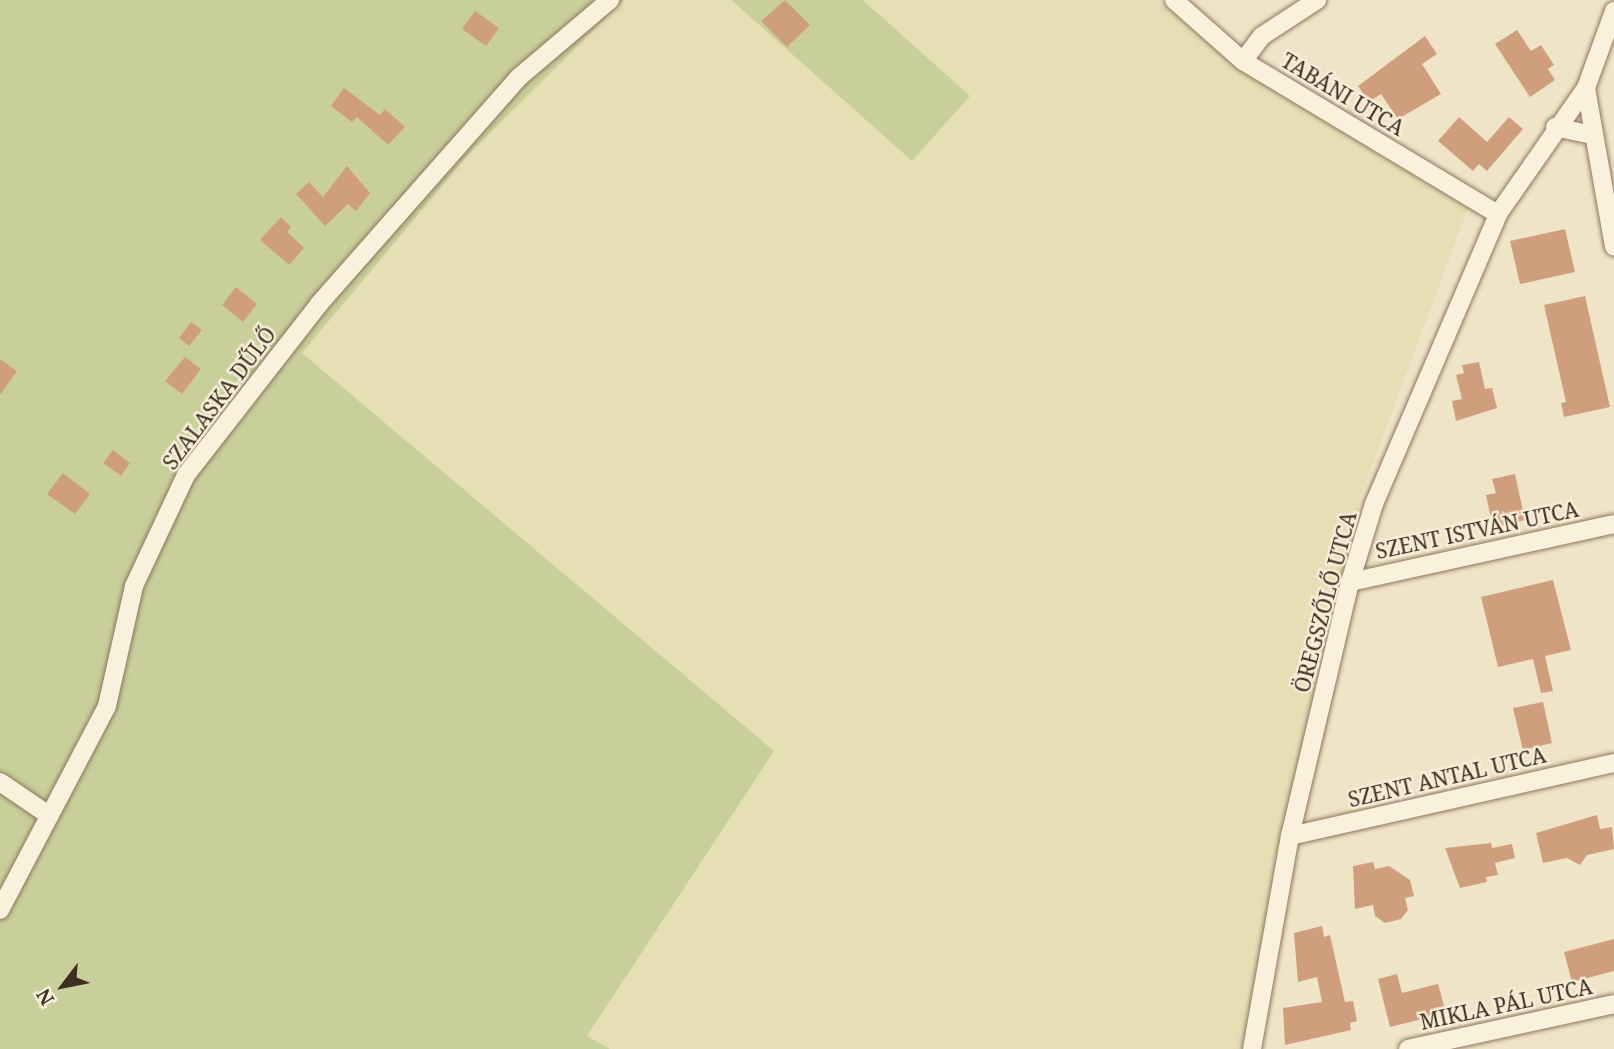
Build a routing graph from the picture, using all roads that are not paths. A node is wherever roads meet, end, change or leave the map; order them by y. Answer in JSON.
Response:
{"nodes":[{"id":1,"x":610,"y":0,"type":"edge"},
{"id":2,"x":1174,"y":0,"type":"edge"},
{"id":3,"x":1317,"y":0,"type":"edge"},
{"id":4,"x":1614,"y":11,"type":"edge"},
{"id":5,"x":1243,"y":61,"type":"junction"},
{"id":6,"x":1586,"y":88,"type":"junction"},
{"id":7,"x":1555,"y":127,"type":"junction"},
{"id":8,"x":1593,"y":135,"type":"junction"},
{"id":9,"x":1498,"y":214,"type":"junction"},
{"id":10,"x":1614,"y":247,"type":"edge"},
{"id":11,"x":1614,"y":524,"type":"edge"},
{"id":12,"x":1350,"y":582,"type":"junction"},
{"id":13,"x":1614,"y":763,"type":"edge"},
{"id":14,"x":0,"y":782,"type":"edge"},
{"id":15,"x":50,"y":816,"type":"junction"},
{"id":16,"x":1290,"y":836,"type":"junction"},
{"id":17,"x":0,"y":910,"type":"edge"},
{"id":18,"x":1614,"y":1004,"type":"edge"},
{"id":19,"x":1252,"y":1049,"type":"edge"},
{"id":20,"x":1408,"y":1049,"type":"edge"}],
"edges":[{"from":1,"to":15,"type":"street","name":"SZALASKA DŰLŐ"},
{"from":2,"to":5,"type":"street","name":"TABÁNI UTCA"},
{"from":3,"to":5,"type":"street"},
{"from":4,"to":6,"type":"street"},
{"from":5,"to":9,"type":"street","name":"TABÁNI UTCA"},
{"from":6,"to":7,"type":"street","name":"ÖREGSZŐLŐ UTCA"},
{"from":6,"to":8,"type":"street"},
{"from":7,"to":8,"type":"street"},
{"from":7,"to":9,"type":"street","name":"ÖREGSZŐLŐ UTCA"},
{"from":8,"to":10,"type":"street"},
{"from":9,"to":12,"type":"street","name":"ÖREGSZŐLŐ UTCA"},
{"from":11,"to":12,"type":"street","name":"SZENT ISTVÁN UTCA"},
{"from":12,"to":16,"type":"street","name":"ÖREGSZŐLŐ UTCA"},
{"from":13,"to":16,"type":"street","name":"SZENT ANTAL UTCA"},
{"from":14,"to":15,"type":"street"},
{"from":15,"to":17,"type":"street","name":"SZALASKA DŰLŐ"},
{"from":16,"to":19,"type":"street","name":"ÖREGSZŐLŐ UTCA"},
{"from":18,"to":20,"type":"street","name":"MIKLA PÁL UTCA"}]}
